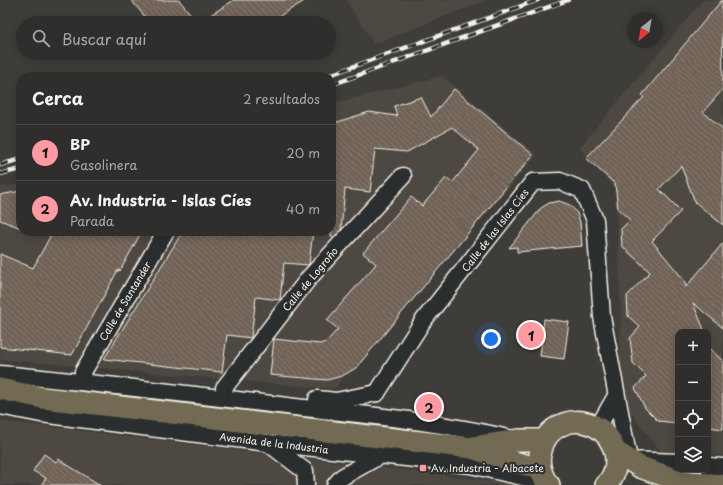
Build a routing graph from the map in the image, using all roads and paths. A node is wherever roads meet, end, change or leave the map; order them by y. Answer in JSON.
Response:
{"nodes":[{"id":1,"x":403,"y":176,"type":"dead end"},
{"id":2,"x":163,"y":236,"type":"edge"},
{"id":3,"x":0,"y":364,"type":"edge"},
{"id":4,"x":83,"y":372,"type":"junction"},
{"id":5,"x":0,"y":374,"type":"edge"},
{"id":6,"x":224,"y":388,"type":"junction"},
{"id":7,"x":0,"y":389,"type":"edge"},
{"id":8,"x":376,"y":393,"type":"junction"},
{"id":9,"x":616,"y":396,"type":"junction"},
{"id":10,"x":43,"y":398,"type":"junction"},
{"id":11,"x":0,"y":401,"type":"edge"},
{"id":12,"x":0,"y":406,"type":"edge"},
{"id":13,"x":377,"y":416,"type":"junction"},
{"id":14,"x":598,"y":427,"type":"junction"},
{"id":15,"x":519,"y":440,"type":"junction"},
{"id":16,"x":545,"y":440,"type":"junction"},
{"id":17,"x":268,"y":443,"type":"junction"},
{"id":18,"x":472,"y":448,"type":"junction"},
{"id":19,"x":381,"y":455,"type":"junction"},
{"id":20,"x":620,"y":458,"type":"junction"},
{"id":21,"x":711,"y":466,"type":"edge"},
{"id":22,"x":723,"y":467,"type":"edge"},
{"id":23,"x":675,"y":471,"type":"edge"},
{"id":24,"x":677,"y":473,"type":"edge"},
{"id":25,"x":682,"y":473,"type":"edge"},
{"id":26,"x":545,"y":479,"type":"edge"},
{"id":27,"x":306,"y":485,"type":"edge"},
{"id":28,"x":334,"y":485,"type":"edge"},
{"id":29,"x":606,"y":485,"type":"edge"},
{"id":30,"x":659,"y":485,"type":"edge"},
{"id":31,"x":721,"y":485,"type":"edge"}],
"edges":[{"from":1,"to":6,"type":"street","name":"Calle de Logroño"},
{"from":2,"to":4,"type":"street","name":"Calle de Santander"},
{"from":3,"to":4,"type":"street"},
{"from":4,"to":6,"type":"street"},
{"from":5,"to":13,"type":"street","name":"Avenida de la Industria"},
{"from":6,"to":8,"type":"street"},
{"from":7,"to":10,"type":"main road"},
{"from":8,"to":9,"type":"street","name":"Calle de las Islas Cíes"},
{"from":8,"to":13,"type":"street"},
{"from":9,"to":14,"type":"street"},
{"from":9,"to":20,"type":"street","name":"Calle de las Islas Cíes"},
{"from":10,"to":11,"type":"main road"},
{"from":10,"to":18,"type":"main road","name":"Avenida de la Industria"},
{"from":12,"to":17,"type":"street","name":"Avenida de la Industria"},
{"from":13,"to":15,"type":"street","name":"Avenida de la Industria"},
{"from":14,"to":16,"type":"main road"},
{"from":14,"to":20,"type":"main road"},
{"from":15,"to":16,"type":"main road","name":"Avenida de la Industria"},
{"from":15,"to":18,"type":"main road","name":"Avenida de la Industria"},
{"from":16,"to":26,"type":"main road"},
{"from":17,"to":19,"type":"street","name":"Avenida de la Industria"},
{"from":17,"to":27,"type":"street"},
{"from":18,"to":26,"type":"main road","name":"Avenida de la Industria"},
{"from":19,"to":26,"type":"street","name":"Avenida de la Industria"},
{"from":19,"to":28,"type":"street"},
{"from":20,"to":23,"type":"main road"},
{"from":20,"to":29,"type":"main road"},
{"from":21,"to":22,"type":"street"},
{"from":24,"to":30,"type":"main road"},
{"from":25,"to":31,"type":"main road"}]}
